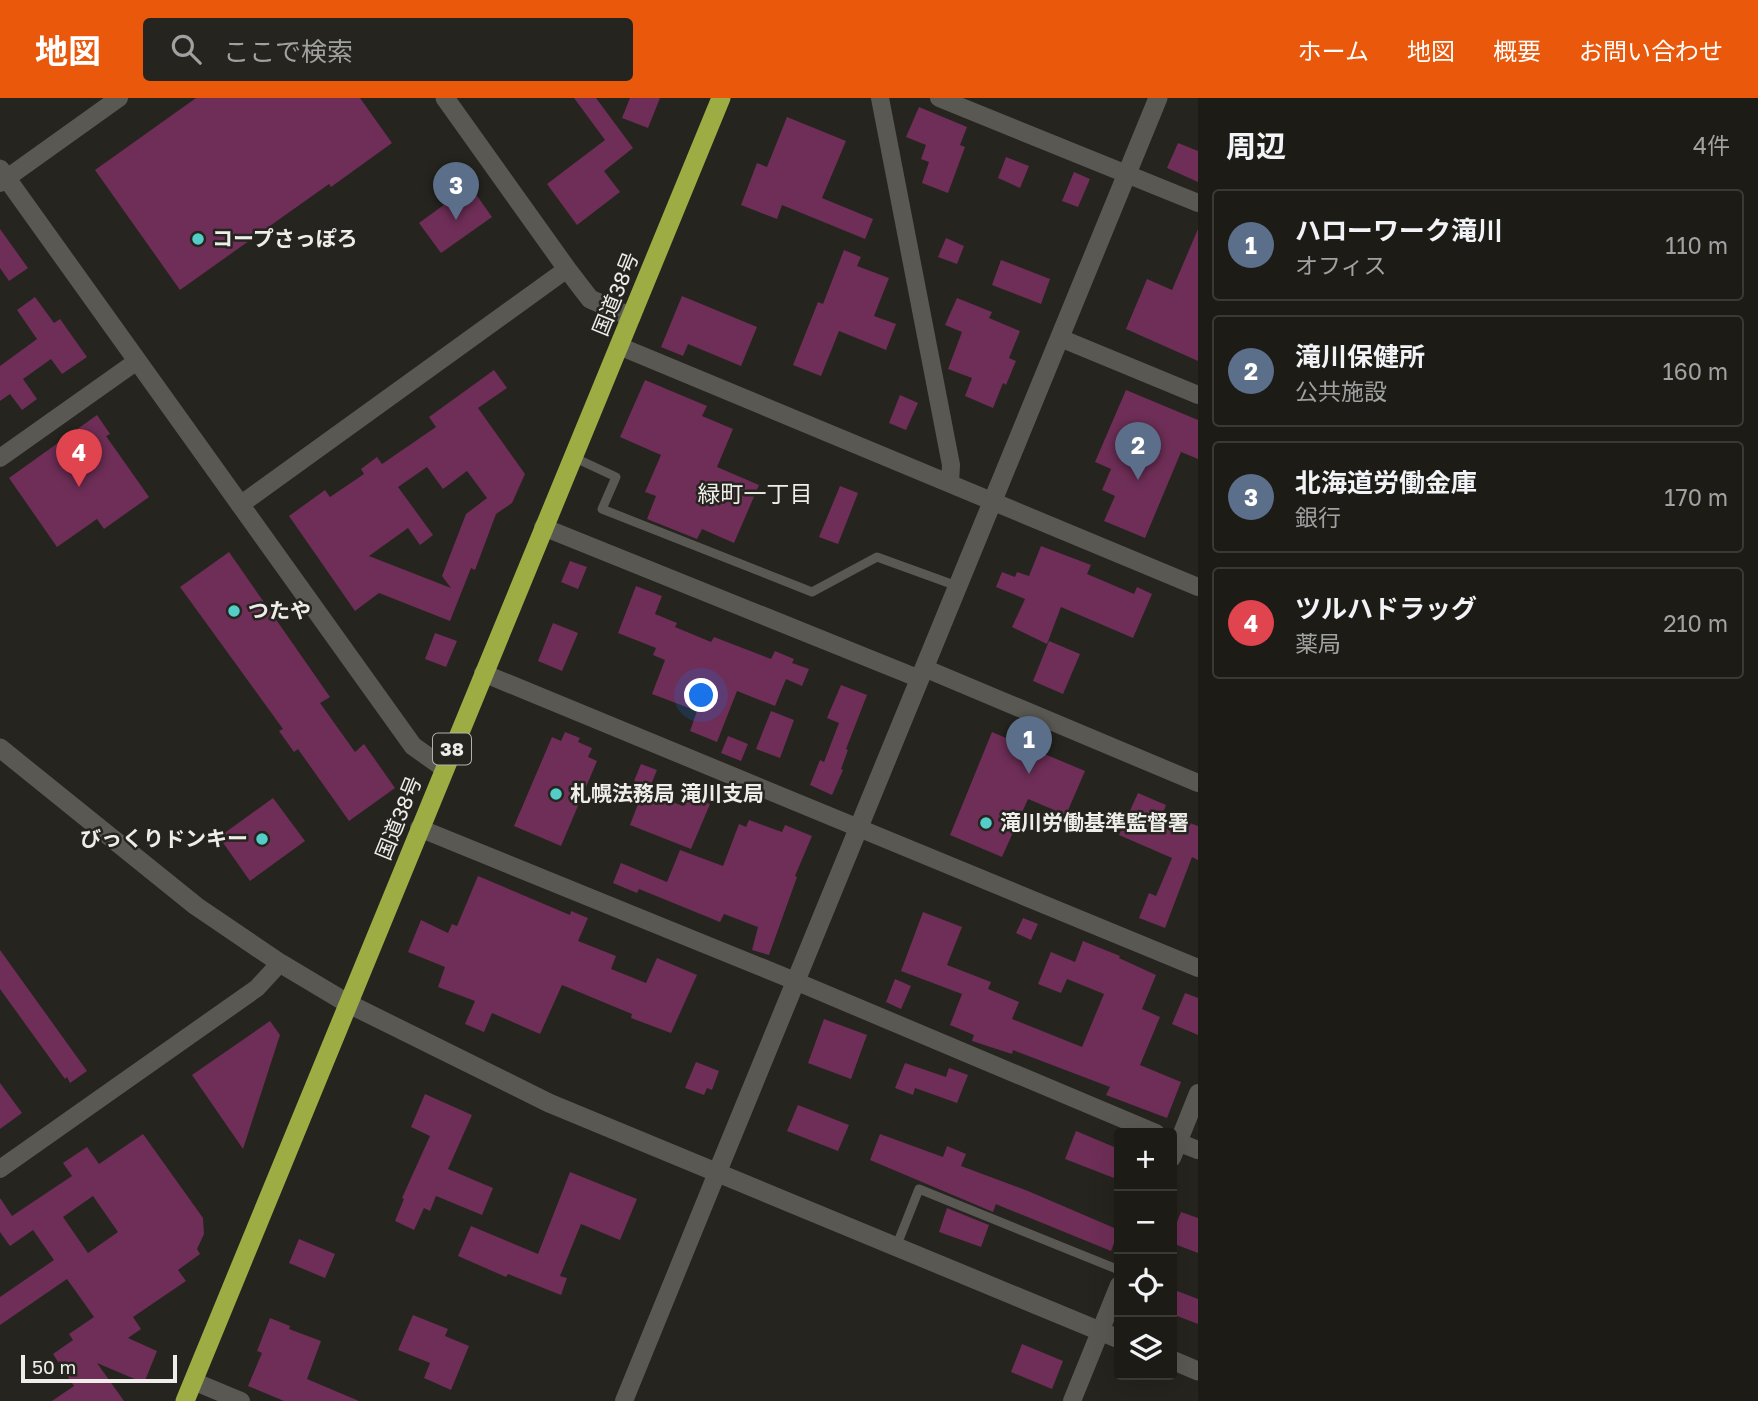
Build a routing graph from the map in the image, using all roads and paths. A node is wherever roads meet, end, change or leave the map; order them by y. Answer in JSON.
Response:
{"nodes":[{"id":1,"x":119,"y":98,"type":"edge"},
{"id":2,"x":445,"y":98,"type":"edge"},
{"id":3,"x":721,"y":98,"type":"edge"},
{"id":4,"x":880,"y":98,"type":"edge"},
{"id":5,"x":939,"y":98,"type":"edge"},
{"id":6,"x":1158,"y":98,"type":"edge"},
{"id":7,"x":1127,"y":174,"type":"junction"},
{"id":8,"x":2,"y":177,"type":"edge"},
{"id":9,"x":1198,"y":203,"type":"edge"},
{"id":10,"x":567,"y":269,"type":"junction"},
{"id":11,"x":631,"y":317,"type":"junction"},
{"id":12,"x":1060,"y":338,"type":"junction"},
{"id":13,"x":619,"y":346,"type":"junction"},
{"id":14,"x":137,"y":361,"type":"junction"},
{"id":15,"x":1198,"y":395,"type":"edge"},
{"id":16,"x":572,"y":457,"type":"junction"},
{"id":17,"x":0,"y":458,"type":"edge"},
{"id":18,"x":950,"y":484,"type":"junction"},
{"id":19,"x":991,"y":501,"type":"junction"},
{"id":20,"x":240,"y":505,"type":"junction"},
{"id":21,"x":543,"y":527,"type":"junction"},
{"id":22,"x":957,"y":586,"type":"junction"},
{"id":23,"x":1198,"y":587,"type":"edge"},
{"id":24,"x":483,"y":673,"type":"junction"},
{"id":25,"x":922,"y":674,"type":"junction"},
{"id":26,"x":0,"y":748,"type":"edge"},
{"id":27,"x":444,"y":768,"type":"junction"},
{"id":28,"x":1198,"y":783,"type":"edge"},
{"id":29,"x":859,"y":827,"type":"junction"},
{"id":30,"x":419,"y":828,"type":"junction"},
{"id":31,"x":280,"y":963,"type":"junction"},
{"id":32,"x":1198,"y":968,"type":"edge"},
{"id":33,"x":795,"y":981,"type":"junction"},
{"id":34,"x":347,"y":1003,"type":"junction"},
{"id":35,"x":1198,"y":1093,"type":"edge"},
{"id":36,"x":1144,"y":1128,"type":"edge"},
{"id":37,"x":1177,"y":1140,"type":"edge"},
{"id":38,"x":1177,"y":1147,"type":"edge"},
{"id":39,"x":1198,"y":1150,"type":"edge"},
{"id":40,"x":0,"y":1169,"type":"edge"},
{"id":41,"x":717,"y":1173,"type":"junction"},
{"id":42,"x":896,"y":1247,"type":"junction"},
{"id":43,"x":1114,"y":1268,"type":"edge"},
{"id":44,"x":1114,"y":1297,"type":"edge"},
{"id":45,"x":1100,"y":1331,"type":"junction"},
{"id":46,"x":1114,"y":1337,"type":"edge"},
{"id":47,"x":1177,"y":1362,"type":"edge"},
{"id":48,"x":1198,"y":1371,"type":"edge"},
{"id":49,"x":193,"y":1381,"type":"junction"},
{"id":50,"x":629,"y":1400,"type":"edge"},
{"id":51,"x":185,"y":1401,"type":"edge"},
{"id":52,"x":242,"y":1401,"type":"edge"},
{"id":53,"x":1072,"y":1401,"type":"edge"}],
"edges":[{"from":1,"to":8,"type":"street"},
{"from":2,"to":10,"type":"street"},
{"from":3,"to":11,"type":"highway","name":"国道38号","number":"38"},
{"from":4,"to":18,"type":"street"},
{"from":5,"to":7,"type":"street"},
{"from":6,"to":7,"type":"street"},
{"from":7,"to":9,"type":"street"},
{"from":7,"to":12,"type":"street"},
{"from":8,"to":14,"type":"street"},
{"from":10,"to":11,"type":"street"},
{"from":10,"to":20,"type":"street"},
{"from":11,"to":13,"type":"highway","name":"国道38号","number":"38"},
{"from":12,"to":15,"type":"street"},
{"from":12,"to":19,"type":"street"},
{"from":13,"to":16,"type":"highway","name":"国道38号","number":"38"},
{"from":13,"to":18,"type":"street"},
{"from":14,"to":17,"type":"street"},
{"from":14,"to":20,"type":"street"},
{"from":16,"to":21,"type":"highway","name":"国道38号","number":"38"},
{"from":16,"to":22,"type":"lane"},
{"from":18,"to":19,"type":"street"},
{"from":19,"to":22,"type":"street"},
{"from":19,"to":23,"type":"street"},
{"from":20,"to":27,"type":"street"},
{"from":21,"to":24,"type":"highway","name":"国道38号","number":"38"},
{"from":21,"to":25,"type":"street"},
{"from":22,"to":25,"type":"street"},
{"from":24,"to":27,"type":"highway","name":"国道38号","number":"38"},
{"from":24,"to":29,"type":"street"},
{"from":25,"to":28,"type":"street"},
{"from":25,"to":29,"type":"street"},
{"from":26,"to":31,"type":"street"},
{"from":27,"to":30,"type":"highway","name":"国道38号","number":"38"},
{"from":29,"to":32,"type":"street"},
{"from":29,"to":33,"type":"street"},
{"from":30,"to":33,"type":"street"},
{"from":30,"to":34,"type":"highway","name":"国道38号","number":"38"},
{"from":31,"to":34,"type":"street"},
{"from":31,"to":40,"type":"street"},
{"from":33,"to":36,"type":"street"},
{"from":33,"to":41,"type":"street"},
{"from":34,"to":41,"type":"street"},
{"from":34,"to":49,"type":"highway","name":"国道38号","number":"38"},
{"from":35,"to":37,"type":"street"},
{"from":38,"to":39,"type":"street"},
{"from":41,"to":42,"type":"street"},
{"from":41,"to":50,"type":"street"},
{"from":42,"to":43,"type":"lane"},
{"from":42,"to":45,"type":"street"},
{"from":44,"to":45,"type":"street"},
{"from":45,"to":46,"type":"street"},
{"from":45,"to":53,"type":"street"},
{"from":47,"to":48,"type":"street"},
{"from":49,"to":51,"type":"highway","name":"国道38号","number":"38"},
{"from":49,"to":52,"type":"street"}]}
